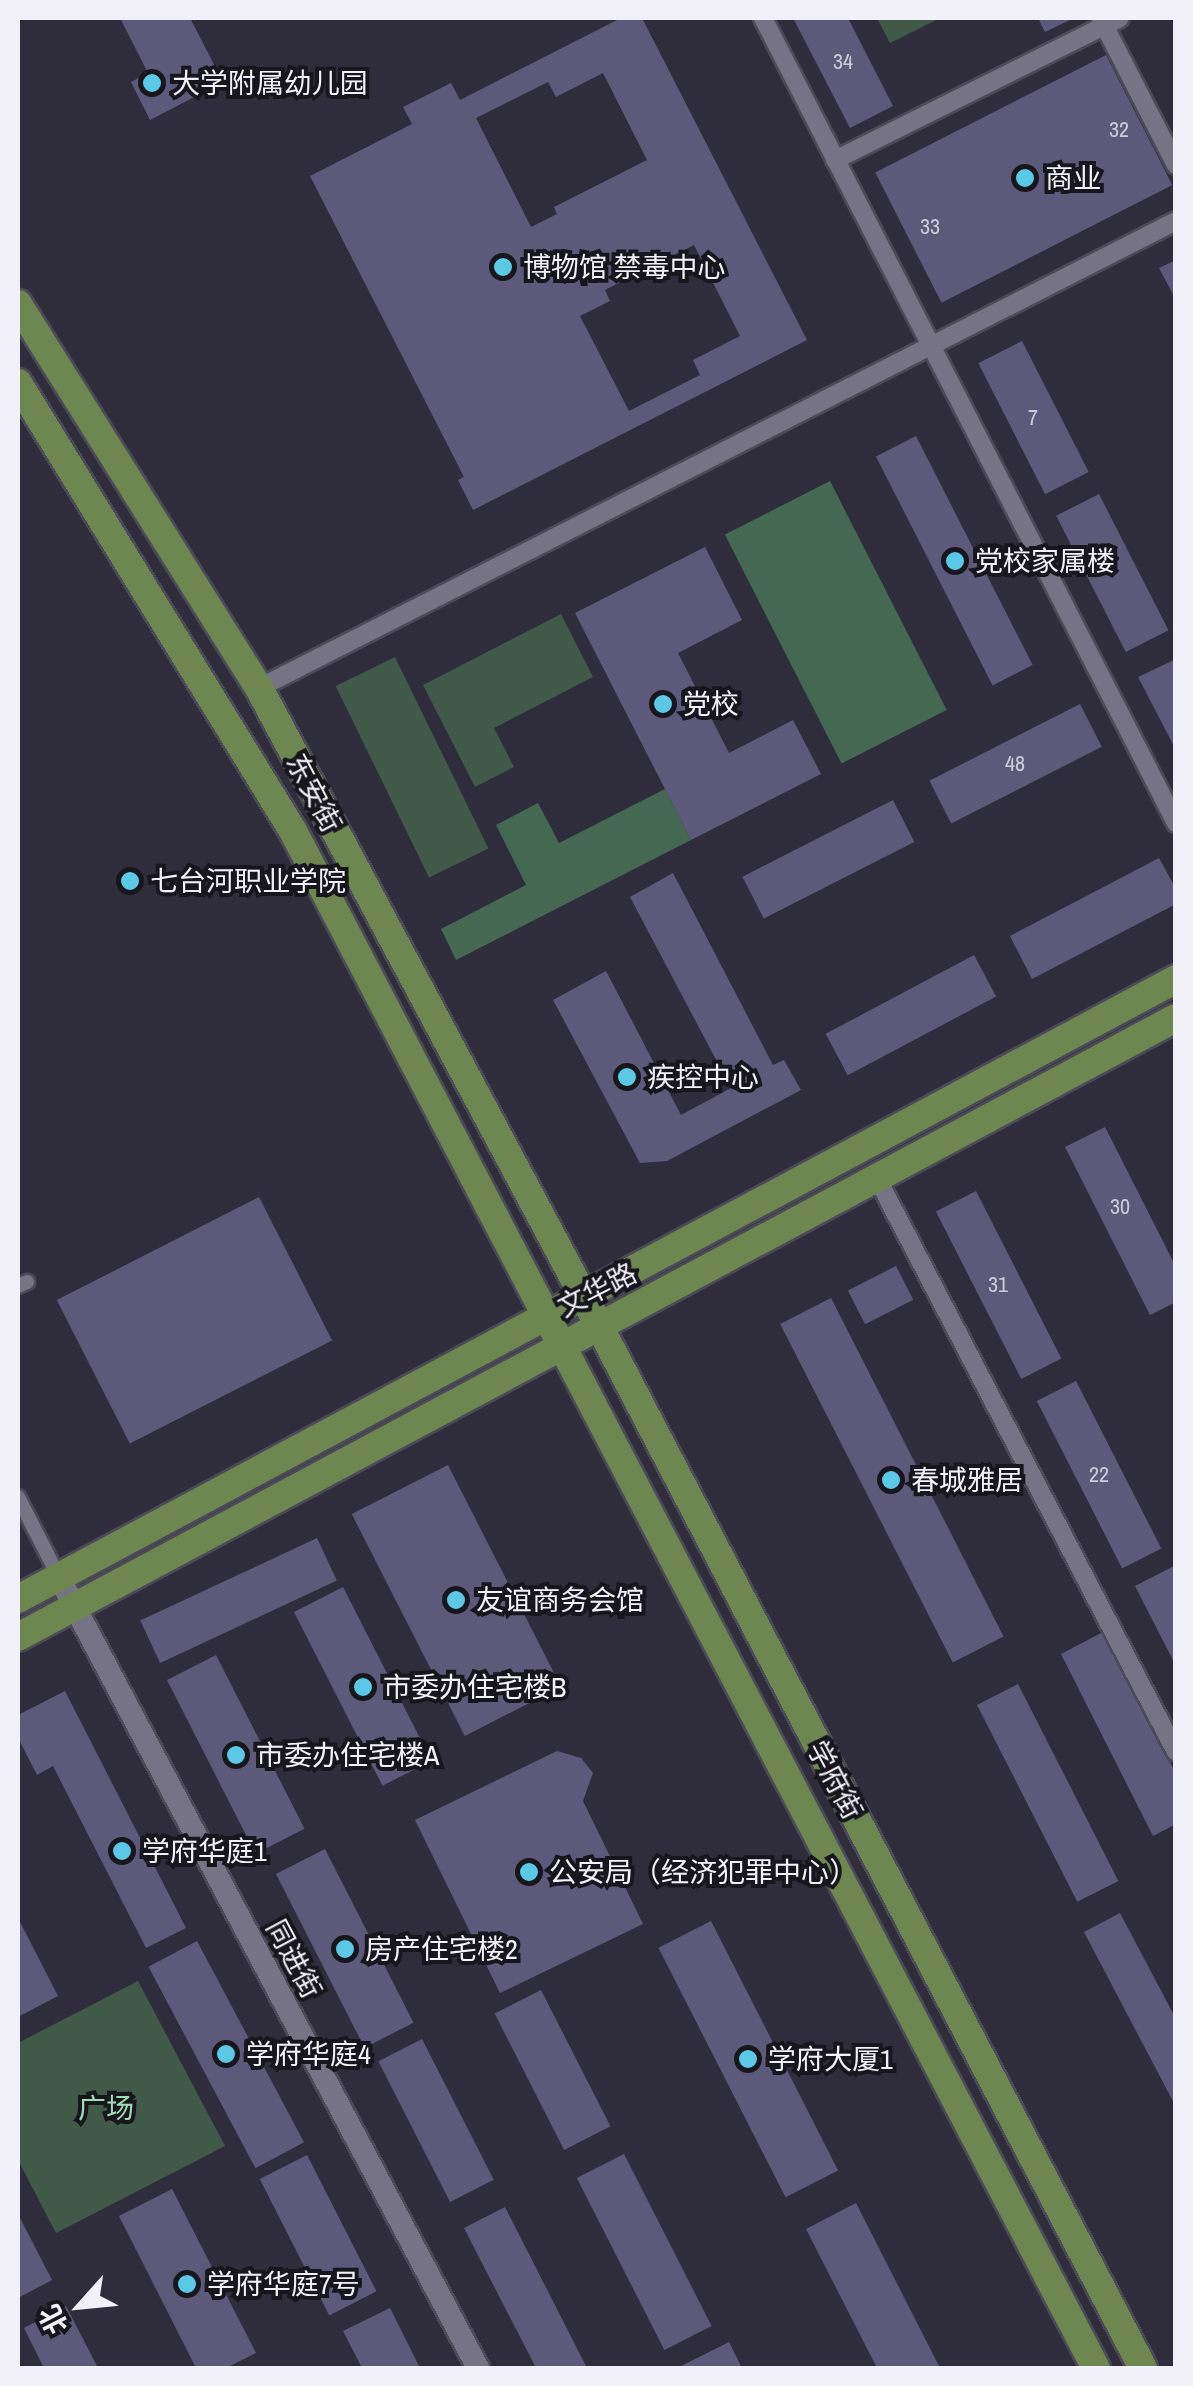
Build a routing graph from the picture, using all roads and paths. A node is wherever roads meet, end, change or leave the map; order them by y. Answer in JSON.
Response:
{"nodes":[{"id":1,"x":763,"y":18,"type":"edge"},
{"id":2,"x":1108,"y":20,"type":"edge"},
{"id":3,"x":835,"y":160,"type":"junction"},
{"id":4,"x":1176,"y":165,"type":"edge"},
{"id":5,"x":1176,"y":221,"type":"edge"},
{"id":6,"x":18,"y":304,"type":"edge"},
{"id":7,"x":929,"y":345,"type":"junction"},
{"id":8,"x":18,"y":382,"type":"edge"},
{"id":9,"x":258,"y":688,"type":"junction"},
{"id":10,"x":1176,"y":823,"type":"edge"},
{"id":11,"x":1176,"y":979,"type":"edge"},
{"id":12,"x":1176,"y":1018,"type":"edge"},
{"id":13,"x":876,"y":1176,"type":"junction"},
{"id":14,"x":584,"y":1297,"type":"junction"},
{"id":15,"x":548,"y":1315,"type":"junction"},
{"id":16,"x":599,"y":1329,"type":"junction"},
{"id":17,"x":564,"y":1345,"type":"junction"},
{"id":18,"x":18,"y":1497,"type":"edge"},
{"id":19,"x":59,"y":1577,"type":"junction"},
{"id":20,"x":18,"y":1599,"type":"edge"},
{"id":21,"x":74,"y":1608,"type":"junction"},
{"id":22,"x":18,"y":1637,"type":"edge"},
{"id":23,"x":1174,"y":1743,"type":"edge"},
{"id":24,"x":478,"y":2368,"type":"edge"},
{"id":25,"x":1096,"y":2368,"type":"edge"},
{"id":26,"x":1143,"y":2368,"type":"edge"}],
"edges":[{"from":1,"to":3,"type":"street"},
{"from":2,"to":3,"type":"street"},
{"from":2,"to":4,"type":"street"},
{"from":3,"to":7,"type":"street"},
{"from":5,"to":7,"type":"street"},
{"from":6,"to":9,"type":"main road","name":"东安街"},
{"from":7,"to":9,"type":"street"},
{"from":7,"to":10,"type":"street"},
{"from":8,"to":15,"type":"main road","name":"东安街"},
{"from":9,"to":14,"type":"main road","name":"东安街"},
{"from":11,"to":14,"type":"main road","name":"文华路"},
{"from":12,"to":13,"type":"main road","name":"文华路"},
{"from":13,"to":16,"type":"main road","name":"文华路"},
{"from":13,"to":23,"type":"street"},
{"from":14,"to":15,"type":"main road","name":"文华路"},
{"from":14,"to":16,"type":"main road","name":"学府街"},
{"from":15,"to":17,"type":"main road","name":"学府街"},
{"from":15,"to":19,"type":"main road","name":"文华路"},
{"from":16,"to":17,"type":"main road","name":"文华路"},
{"from":16,"to":26,"type":"main road","name":"学府街"},
{"from":17,"to":21,"type":"main road","name":"文华路"},
{"from":17,"to":25,"type":"main road","name":"学府街"},
{"from":18,"to":19,"type":"street"},
{"from":19,"to":20,"type":"main road","name":"文华路"},
{"from":19,"to":21,"type":"street","name":"同进街"},
{"from":21,"to":22,"type":"main road","name":"文华路"},
{"from":21,"to":24,"type":"street","name":"同进街"}]}
